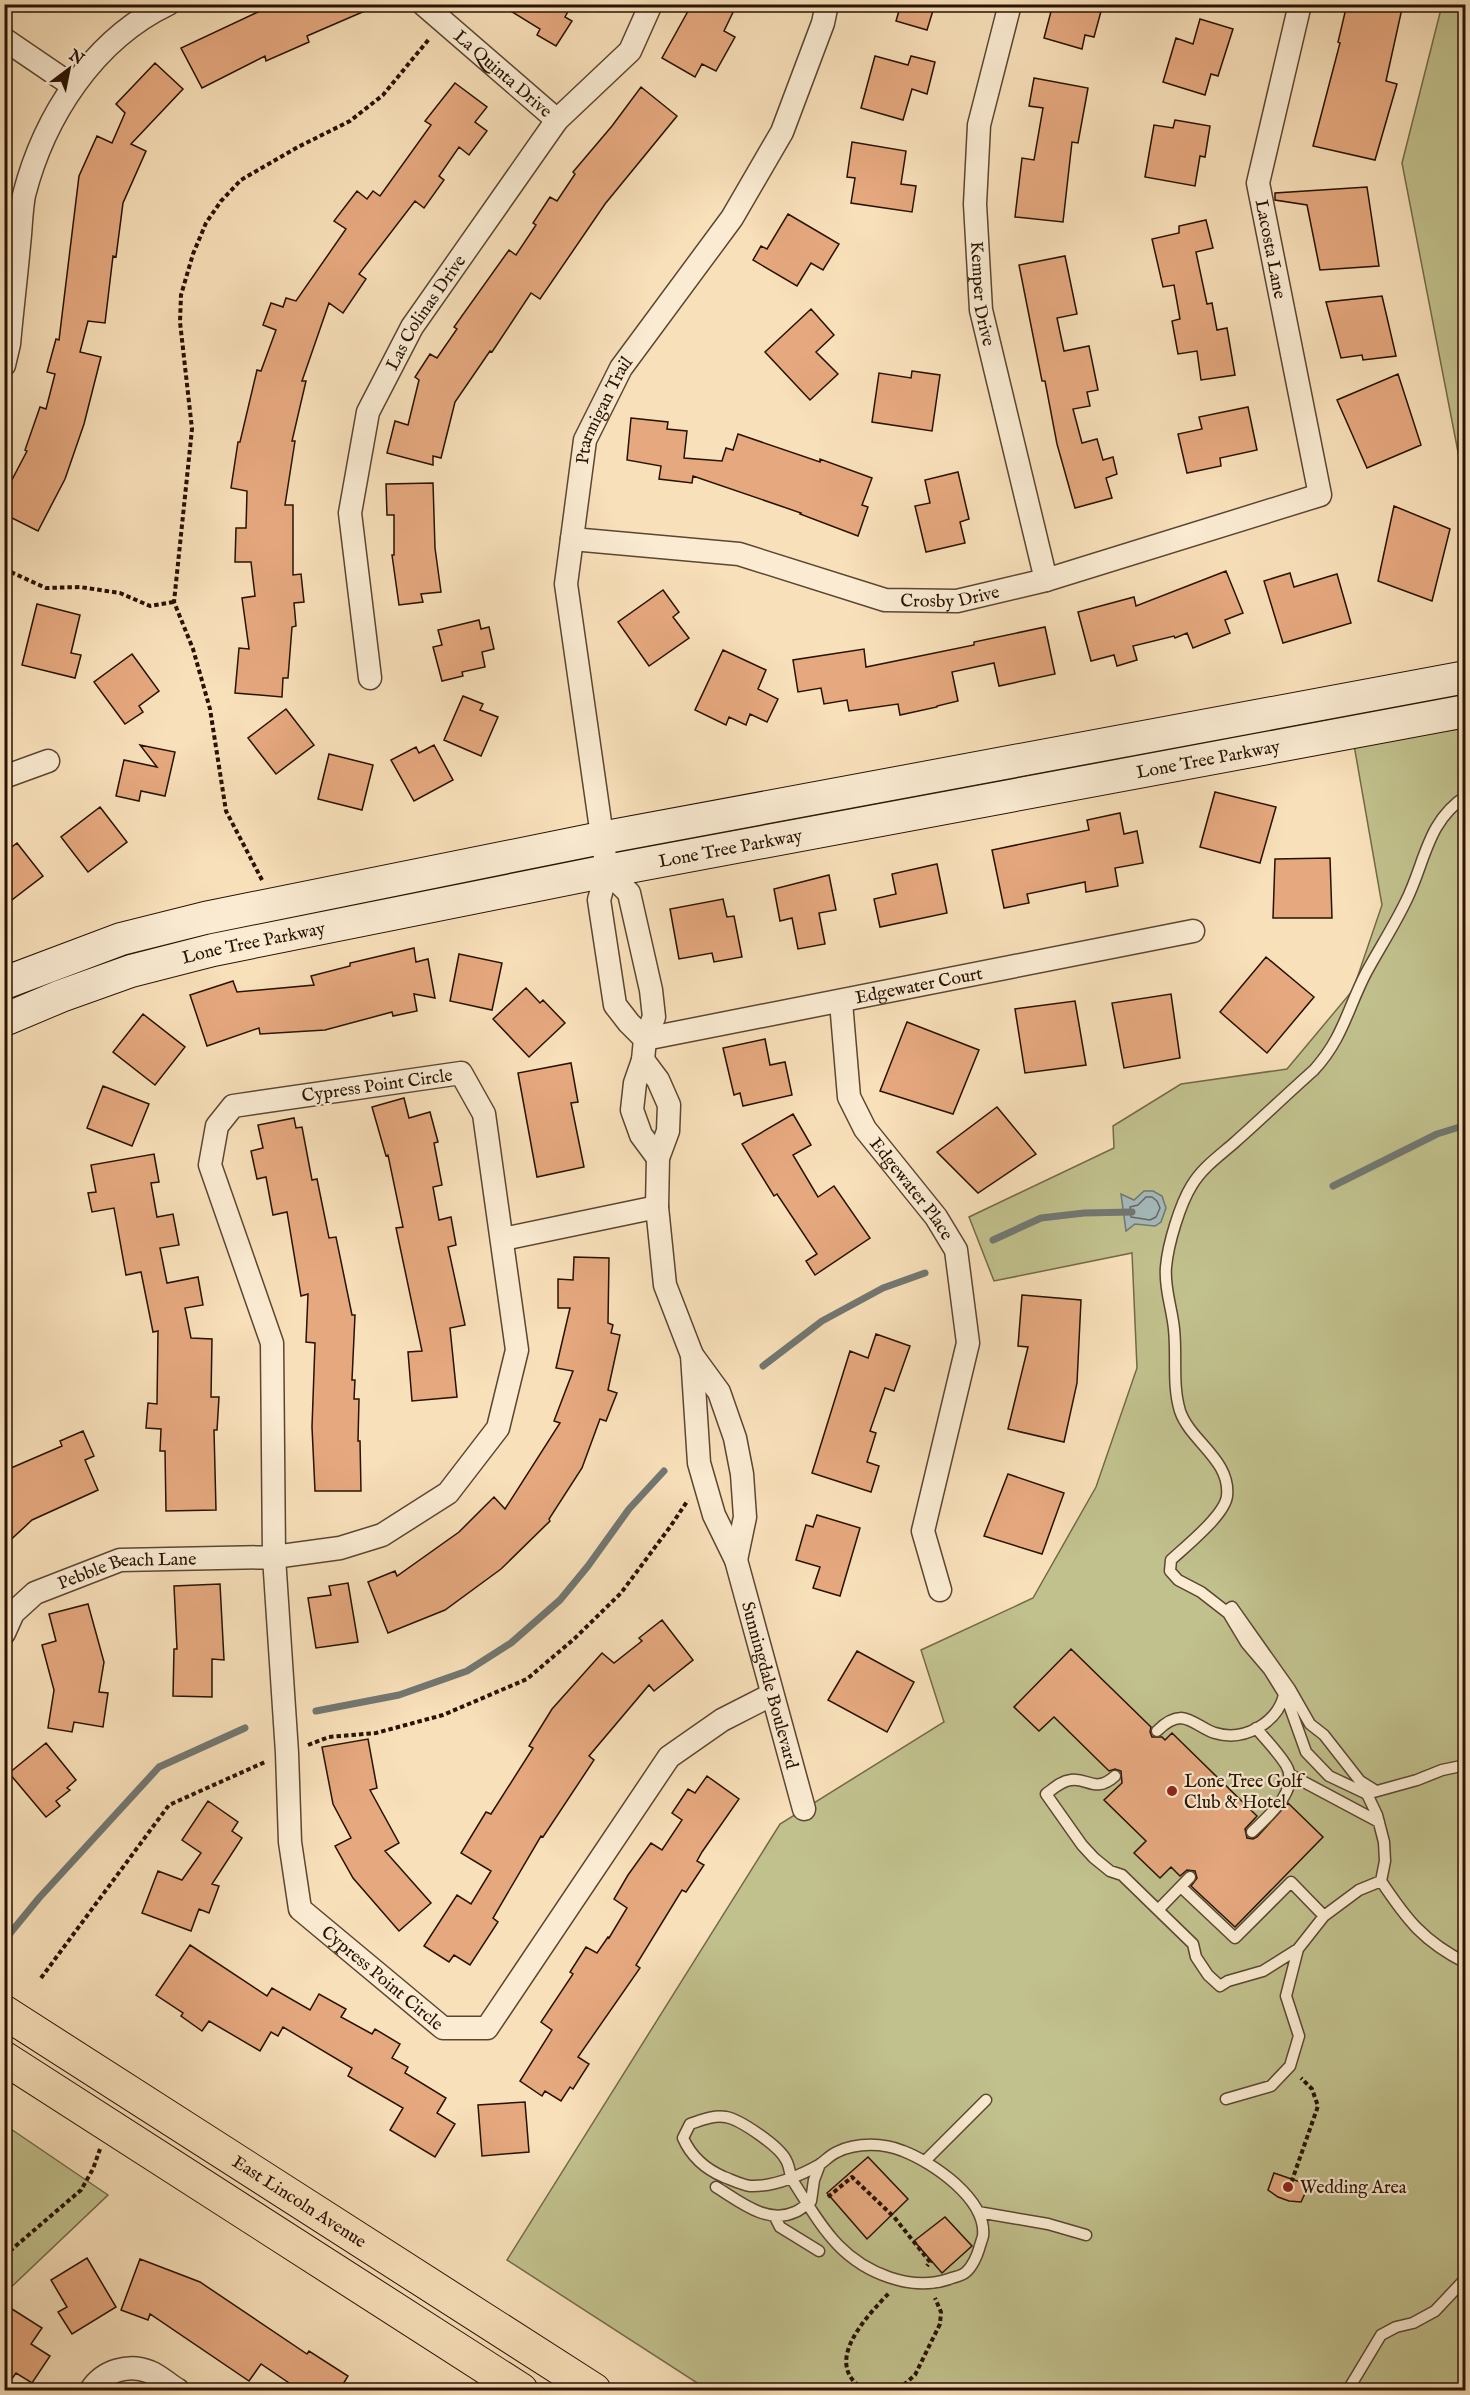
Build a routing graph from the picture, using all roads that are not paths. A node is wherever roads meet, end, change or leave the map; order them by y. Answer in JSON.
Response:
{"nodes":[{"id":1,"x":168,"y":4,"type":"edge"},
{"id":2,"x":423,"y":4,"type":"edge"},
{"id":3,"x":651,"y":4,"type":"edge"},
{"id":4,"x":827,"y":4,"type":"edge"},
{"id":5,"x":1010,"y":4,"type":"edge"},
{"id":6,"x":1300,"y":4,"type":"edge"},
{"id":7,"x":4,"y":39,"type":"edge"},
{"id":8,"x":73,"y":86,"type":"junction"},
{"id":9,"x":557,"y":120,"type":"junction"},
{"id":10,"x":4,"y":365,"type":"edge"},
{"id":11,"x":1320,"y":495,"type":"joint"},
{"id":12,"x":572,"y":539,"type":"junction"},
{"id":13,"x":1046,"y":580,"type":"junction"},
{"id":14,"x":1466,"y":677,"type":"edge"},
{"id":15,"x":370,"y":678,"type":"dead end"},
{"id":16,"x":1466,"y":711,"type":"edge"},
{"id":17,"x":48,"y":760,"type":"dead end"},
{"id":18,"x":4,"y":777,"type":"edge"},
{"id":19,"x":1466,"y":796,"type":"edge"},
{"id":20,"x":601,"y":838,"type":"junction"},
{"id":21,"x":607,"y":871,"type":"junction"},
{"id":22,"x":1193,"y":931,"type":"dead end"},
{"id":23,"x":4,"y":983,"type":"edge"},
{"id":24,"x":841,"y":1002,"type":"junction"},
{"id":25,"x":4,"y":1020,"type":"edge"},
{"id":26,"x":644,"y":1049,"type":"junction"},
{"id":27,"x":658,"y":1158,"type":"junction"},
{"id":28,"x":657,"y":1207,"type":"junction"},
{"id":29,"x":503,"y":1239,"type":"junction"},
{"id":30,"x":692,"y":1355,"type":"junction"},
{"id":31,"x":274,"y":1557,"type":"junction"},
{"id":32,"x":736,"y":1560,"type":"junction"},
{"id":33,"x":940,"y":1590,"type":"dead end"},
{"id":34,"x":1226,"y":1611,"type":"junction"},
{"id":35,"x":4,"y":1633,"type":"edge"},
{"id":36,"x":771,"y":1695,"type":"junction"},
{"id":37,"x":1284,"y":1695,"type":"junction"},
{"id":38,"x":1256,"y":1728,"type":"junction"},
{"id":39,"x":1157,"y":1731,"type":"dead end"},
{"id":40,"x":1466,"y":1764,"type":"edge"},
{"id":41,"x":1289,"y":1774,"type":"junction"},
{"id":42,"x":1115,"y":1776,"type":"dead end"},
{"id":43,"x":1372,"y":1793,"type":"junction"},
{"id":44,"x":804,"y":1809,"type":"dead end"},
{"id":45,"x":1379,"y":1822,"type":"junction"},
{"id":46,"x":1252,"y":1832,"type":"dead end"},
{"id":47,"x":1190,"y":1877,"type":"dead end"},
{"id":48,"x":1381,"y":1881,"type":"junction"},
{"id":49,"x":1181,"y":1887,"type":"junction"},
{"id":50,"x":1158,"y":1910,"type":"junction"},
{"id":51,"x":1323,"y":1916,"type":"junction"},
{"id":52,"x":1298,"y":1949,"type":"junction"},
{"id":53,"x":1466,"y":1962,"type":"edge"},
{"id":54,"x":4,"y":2012,"type":"edge"},
{"id":55,"x":4,"y":2058,"type":"edge"},
{"id":56,"x":1226,"y":2099,"type":"dead end"},
{"id":57,"x":986,"y":2100,"type":"dead end"},
{"id":58,"x":926,"y":2160,"type":"junction"},
{"id":59,"x":820,"y":2164,"type":"junction"},
{"id":60,"x":791,"y":2178,"type":"junction"},
{"id":61,"x":716,"y":2187,"type":"dead end"},
{"id":62,"x":807,"y":2203,"type":"junction"},
{"id":63,"x":978,"y":2212,"type":"junction"},
{"id":64,"x":775,"y":2217,"type":"junction"},
{"id":65,"x":1086,"y":2235,"type":"dead end"},
{"id":66,"x":819,"y":2251,"type":"dead end"},
{"id":67,"x":1466,"y":2278,"type":"edge"},
{"id":68,"x":91,"y":2391,"type":"edge"},
{"id":69,"x":178,"y":2391,"type":"edge"},
{"id":70,"x":521,"y":2391,"type":"edge"},
{"id":71,"x":594,"y":2391,"type":"edge"},
{"id":72,"x":1348,"y":2391,"type":"edge"}],
"edges":[{"from":1,"to":8,"type":"street"},
{"from":2,"to":9,"type":"street","name":"La Quinta Drive"},
{"from":3,"to":9,"type":"street","name":"Las Colinas Drive"},
{"from":4,"to":12,"type":"street","name":"Ptarmigan Trail"},
{"from":5,"to":13,"type":"street","name":"Kemper Drive"},
{"from":6,"to":11,"type":"street","name":"Lacosta Lane"},
{"from":7,"to":8,"type":"street"},
{"from":8,"to":10,"type":"street"},
{"from":9,"to":15,"type":"street","name":"Las Colinas Drive"},
{"from":11,"to":13,"type":"street","name":"Crosby Drive"},
{"from":12,"to":13,"type":"street","name":"Crosby Drive"},
{"from":12,"to":20,"type":"street","name":"Ptarmigan Trail"},
{"from":14,"to":20,"type":"street","name":"Lone Tree Parkway"},
{"from":16,"to":21,"type":"street","name":"Lone Tree Parkway"},
{"from":17,"to":18,"type":"street"},
{"from":19,"to":34,"type":"lane"},
{"from":20,"to":21,"type":"street","name":"Ptarmigan Trail"},
{"from":20,"to":23,"type":"street","name":"Lone Tree Parkway"},
{"from":21,"to":25,"type":"street","name":"Lone Tree Parkway"},
{"from":21,"to":26,"type":"street","name":"Sunningdale Boulevard"},
{"from":21,"to":26,"type":"street"},
{"from":22,"to":24,"type":"street","name":"Edgewater Court"},
{"from":24,"to":26,"type":"street","name":"Edgewater Court"},
{"from":24,"to":33,"type":"street","name":"Edgewater Place"},
{"from":26,"to":27,"type":"street","name":"Sunningdale Boulevard"},
{"from":26,"to":27,"type":"street"},
{"from":27,"to":28,"type":"street","name":"Sunningdale Boulevard"},
{"from":28,"to":29,"type":"street"},
{"from":28,"to":30,"type":"street","name":"Sunningdale Boulevard"},
{"from":29,"to":31,"type":"street","name":"Cypress Point Circle"},
{"from":29,"to":31,"type":"street","name":"Cypress Point Circle"},
{"from":30,"to":32,"type":"street","name":"Sunningdale Boulevard"},
{"from":30,"to":32,"type":"street","name":"Sunningdale Boulevard"},
{"from":31,"to":35,"type":"street","name":"Pebble Beach Lane"},
{"from":31,"to":36,"type":"street","name":"Cypress Point Circle"},
{"from":32,"to":36,"type":"street","name":"Sunningdale Boulevard"},
{"from":34,"to":37,"type":"lane"},
{"from":34,"to":43,"type":"lane"},
{"from":36,"to":44,"type":"street","name":"Sunningdale Boulevard"},
{"from":37,"to":38,"type":"lane"},
{"from":37,"to":43,"type":"lane"},
{"from":38,"to":39,"type":"lane"},
{"from":38,"to":41,"type":"lane"},
{"from":40,"to":43,"type":"lane"},
{"from":41,"to":45,"type":"lane"},
{"from":41,"to":46,"type":"lane"},
{"from":42,"to":50,"type":"lane"},
{"from":43,"to":45,"type":"lane"},
{"from":45,"to":48,"type":"lane"},
{"from":47,"to":49,"type":"lane"},
{"from":48,"to":51,"type":"lane"},
{"from":48,"to":53,"type":"lane"},
{"from":49,"to":50,"type":"lane"},
{"from":49,"to":51,"type":"lane"},
{"from":50,"to":52,"type":"lane"},
{"from":51,"to":52,"type":"lane"},
{"from":52,"to":56,"type":"lane"},
{"from":54,"to":71,"type":"main road","name":"East Lincoln Avenue"},
{"from":55,"to":70,"type":"main road"},
{"from":57,"to":58,"type":"lane"},
{"from":58,"to":59,"type":"lane"},
{"from":58,"to":63,"type":"lane"},
{"from":59,"to":60,"type":"lane"},
{"from":59,"to":62,"type":"lane"},
{"from":60,"to":60,"type":"lane"},
{"from":60,"to":62,"type":"lane"},
{"from":61,"to":64,"type":"lane"},
{"from":62,"to":63,"type":"lane"},
{"from":62,"to":64,"type":"lane"},
{"from":63,"to":65,"type":"lane"},
{"from":64,"to":66,"type":"lane"},
{"from":67,"to":72,"type":"lane"},
{"from":68,"to":69,"type":"street"}]}
